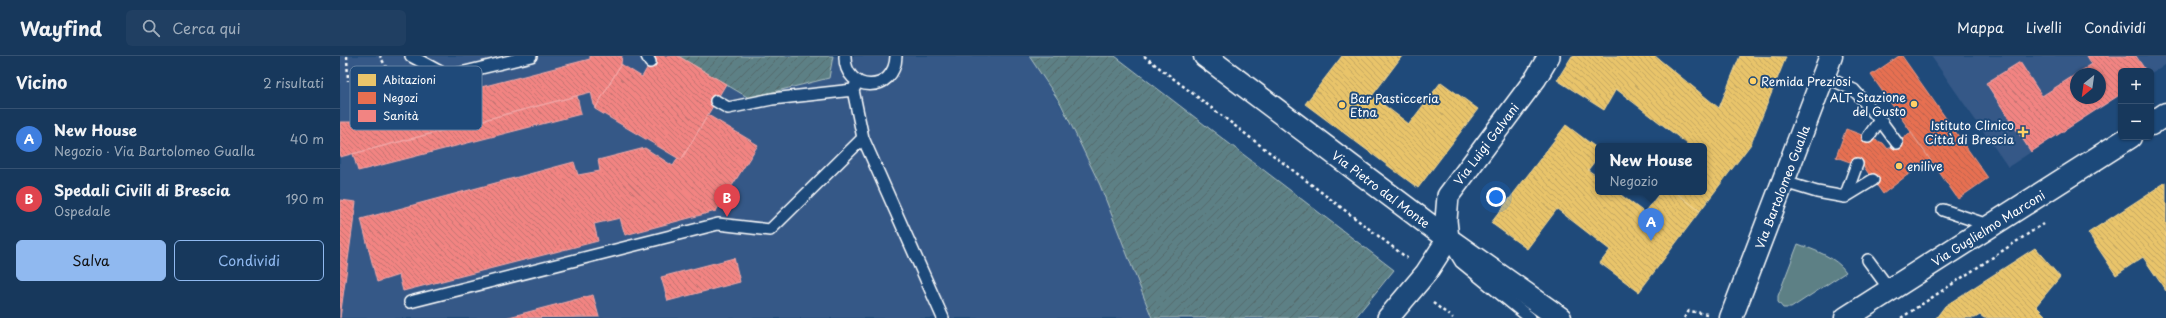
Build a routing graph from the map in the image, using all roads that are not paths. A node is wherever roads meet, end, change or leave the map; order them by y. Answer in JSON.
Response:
{"nodes":[{"id":1,"x":411,"y":56,"type":"edge"},
{"id":2,"x":531,"y":56,"type":"edge"},
{"id":3,"x":845,"y":56,"type":"edge"},
{"id":4,"x":896,"y":56,"type":"edge"},
{"id":5,"x":902,"y":56,"type":"edge"},
{"id":6,"x":1205,"y":56,"type":"edge"},
{"id":7,"x":1548,"y":56,"type":"edge"},
{"id":8,"x":430,"y":66,"type":"edge"},
{"id":9,"x":1827,"y":66,"type":"edge"},
{"id":10,"x":482,"y":68,"type":"edge"},
{"id":11,"x":893,"y":71,"type":"junction"},
{"id":12,"x":856,"y":86,"type":"junction"},
{"id":13,"x":716,"y":101,"type":"dead end"},
{"id":14,"x":2166,"y":114,"type":"edge"},
{"id":15,"x":1880,"y":120,"type":"junction"},
{"id":16,"x":2154,"y":122,"type":"edge"},
{"id":17,"x":863,"y":138,"type":"junction"},
{"id":18,"x":1868,"y":138,"type":"dead end"},
{"id":19,"x":2125,"y":140,"type":"edge"},
{"id":20,"x":1897,"y":143,"type":"dead end"},
{"id":21,"x":1857,"y":164,"type":"dead end"},
{"id":22,"x":1873,"y":180,"type":"dead end"},
{"id":23,"x":1784,"y":182,"type":"junction"},
{"id":24,"x":1845,"y":197,"type":"junction"},
{"id":25,"x":1943,"y":210,"type":"dead end"},
{"id":26,"x":1992,"y":226,"type":"junction"},
{"id":27,"x":1448,"y":240,"type":"junction"},
{"id":28,"x":1868,"y":260,"type":"dead end"},
{"id":29,"x":1890,"y":290,"type":"junction"},
{"id":30,"x":410,"y":302,"type":"dead end"},
{"id":31,"x":1721,"y":317,"type":"edge"},
{"id":32,"x":943,"y":318,"type":"edge"},
{"id":33,"x":1388,"y":318,"type":"edge"},
{"id":34,"x":1530,"y":318,"type":"edge"},
{"id":35,"x":1560,"y":318,"type":"edge"},
{"id":36,"x":1846,"y":318,"type":"edge"}],
"edges":[{"from":1,"to":8,"type":"lane"},
{"from":2,"to":10,"type":"lane"},
{"from":3,"to":12,"type":"lane"},
{"from":4,"to":11,"type":"lane"},
{"from":5,"to":11,"type":"lane"},
{"from":6,"to":27,"type":"street","name":"Via Pietro dal Monte"},
{"from":7,"to":27,"type":"street","name":"Via Luigi Galvani"},
{"from":9,"to":15,"type":"lane"},
{"from":9,"to":23,"type":"street","name":"Via Bartolomeo Gualla"},
{"from":11,"to":12,"type":"lane"},
{"from":12,"to":13,"type":"lane"},
{"from":12,"to":17,"type":"lane"},
{"from":14,"to":16,"type":"street"},
{"from":15,"to":18,"type":"lane"},
{"from":15,"to":20,"type":"lane"},
{"from":17,"to":30,"type":"lane"},
{"from":17,"to":32,"type":"lane"},
{"from":19,"to":26,"type":"street","name":"Via Guglielmo Marconi"},
{"from":21,"to":24,"type":"lane"},
{"from":22,"to":24,"type":"lane"},
{"from":23,"to":24,"type":"lane"},
{"from":23,"to":31,"type":"street","name":"Via Bartolomeo Gualla"},
{"from":25,"to":26,"type":"lane"},
{"from":26,"to":29,"type":"street","name":"Via Guglielmo Marconi"},
{"from":27,"to":33,"type":"street"},
{"from":27,"to":34,"type":"lane"},
{"from":27,"to":35,"type":"street","name":"Via Pietro dal Monte"},
{"from":28,"to":29,"type":"lane"},
{"from":29,"to":36,"type":"street","name":"Via Guglielmo Marconi"}]}
